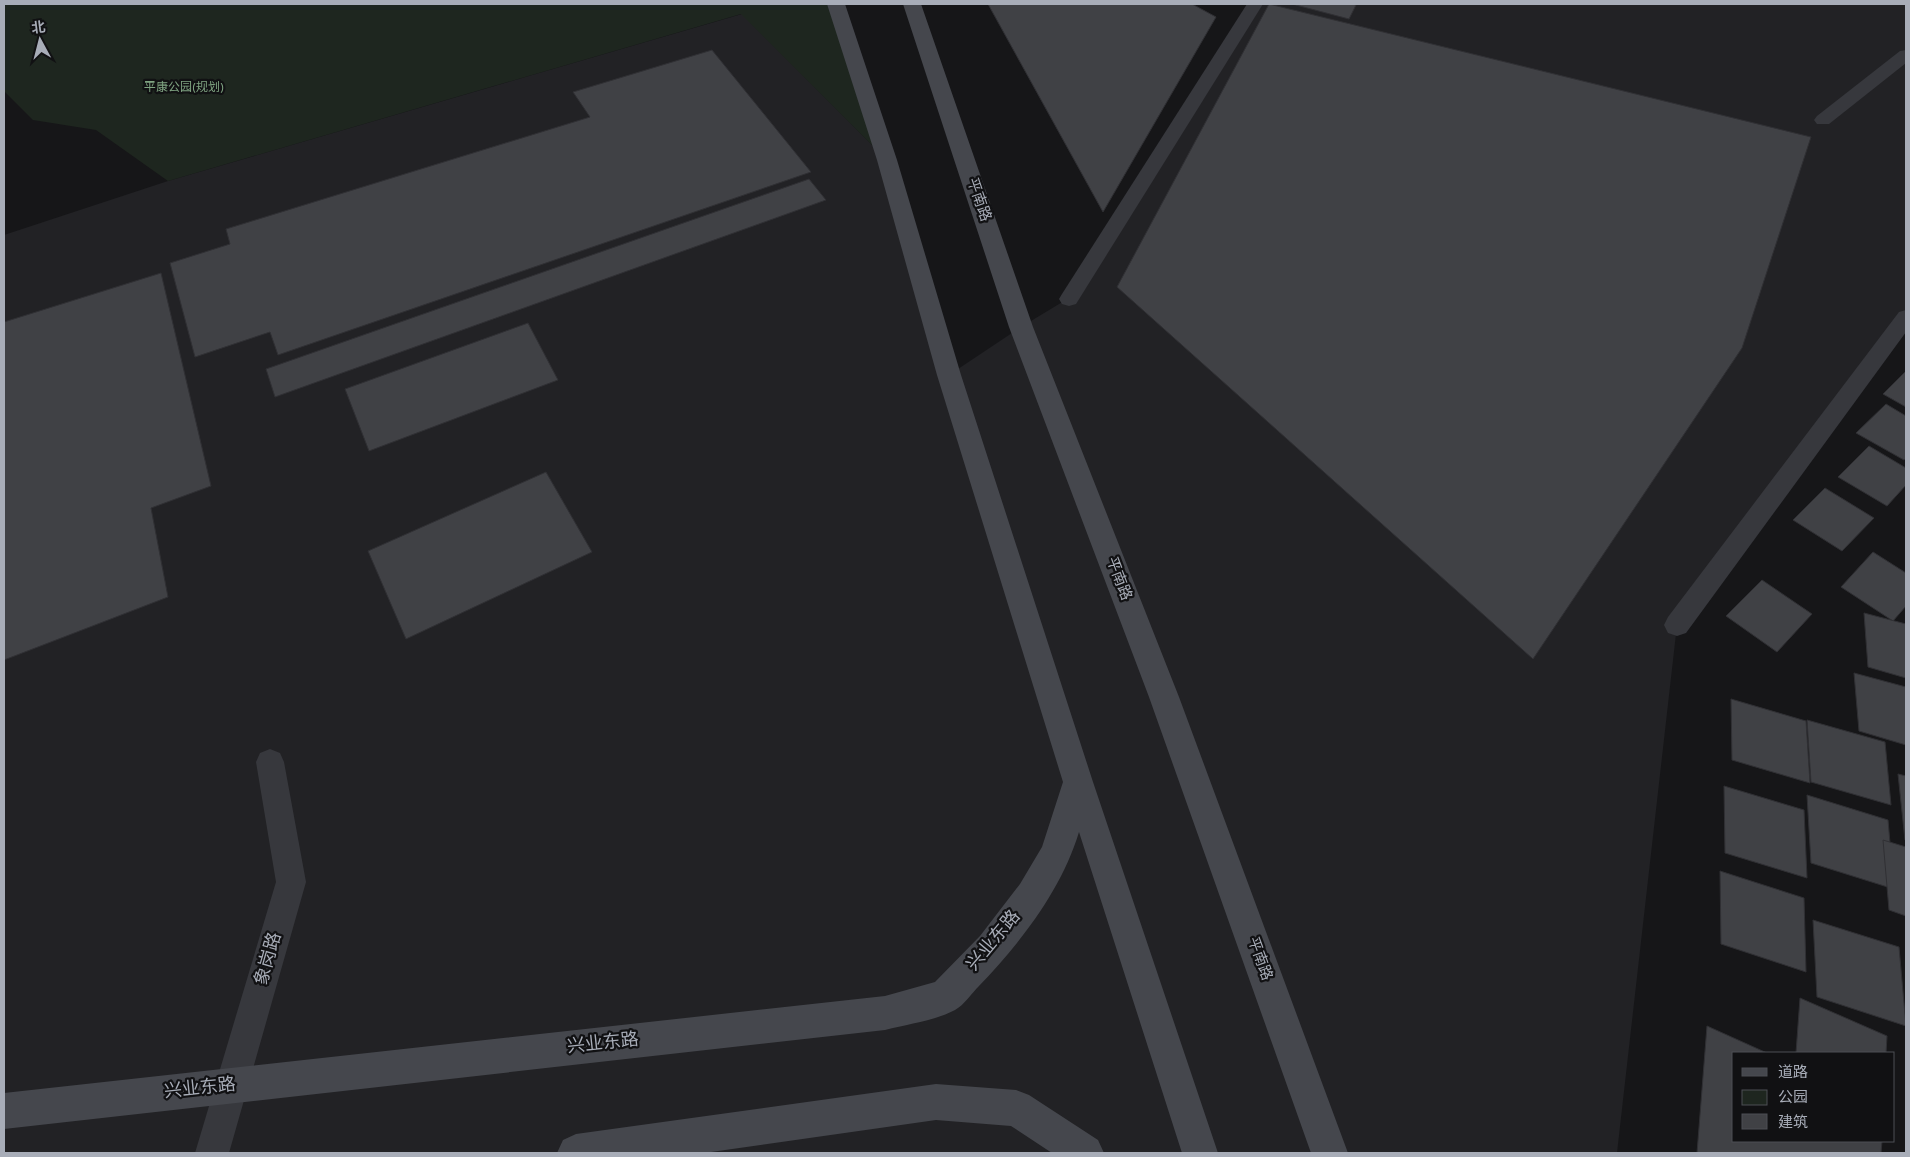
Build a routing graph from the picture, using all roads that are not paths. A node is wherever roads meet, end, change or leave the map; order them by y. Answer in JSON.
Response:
{"nodes":[{"id":1,"x":836,"y":4,"type":"edge"},
{"id":2,"x":912,"y":4,"type":"edge"},
{"id":3,"x":1255,"y":4,"type":"edge"},
{"id":4,"x":1906,"y":55,"type":"edge"},
{"id":5,"x":1824,"y":120,"type":"dead end"},
{"id":6,"x":1069,"y":298,"type":"dead end"},
{"id":7,"x":1906,"y":317,"type":"edge"},
{"id":8,"x":1677,"y":625,"type":"dead end"},
{"id":9,"x":270,"y":762,"type":"dead end"},
{"id":10,"x":1078,"y":782,"type":"junction"},
{"id":11,"x":234,"y":1085,"type":"junction"},
{"id":12,"x":4,"y":1111,"type":"edge"},
{"id":13,"x":212,"y":1153,"type":"edge"},
{"id":14,"x":576,"y":1153,"type":"edge"},
{"id":15,"x":1084,"y":1153,"type":"edge"},
{"id":16,"x":1200,"y":1153,"type":"edge"},
{"id":17,"x":1330,"y":1153,"type":"edge"}],
"edges":[{"from":1,"to":10,"type":"main road"},
{"from":2,"to":17,"type":"main road","name":"平南路"},
{"from":3,"to":6,"type":"lane"},
{"from":4,"to":5,"type":"lane"},
{"from":7,"to":8,"type":"lane"},
{"from":9,"to":11,"type":"lane","name":"象岗路"},
{"from":10,"to":11,"type":"main road","name":"兴业东路"},
{"from":10,"to":16,"type":"main road"},
{"from":11,"to":12,"type":"main road","name":"兴业东路"},
{"from":11,"to":13,"type":"lane","name":"象岗路"},
{"from":14,"to":15,"type":"main road"}]}
